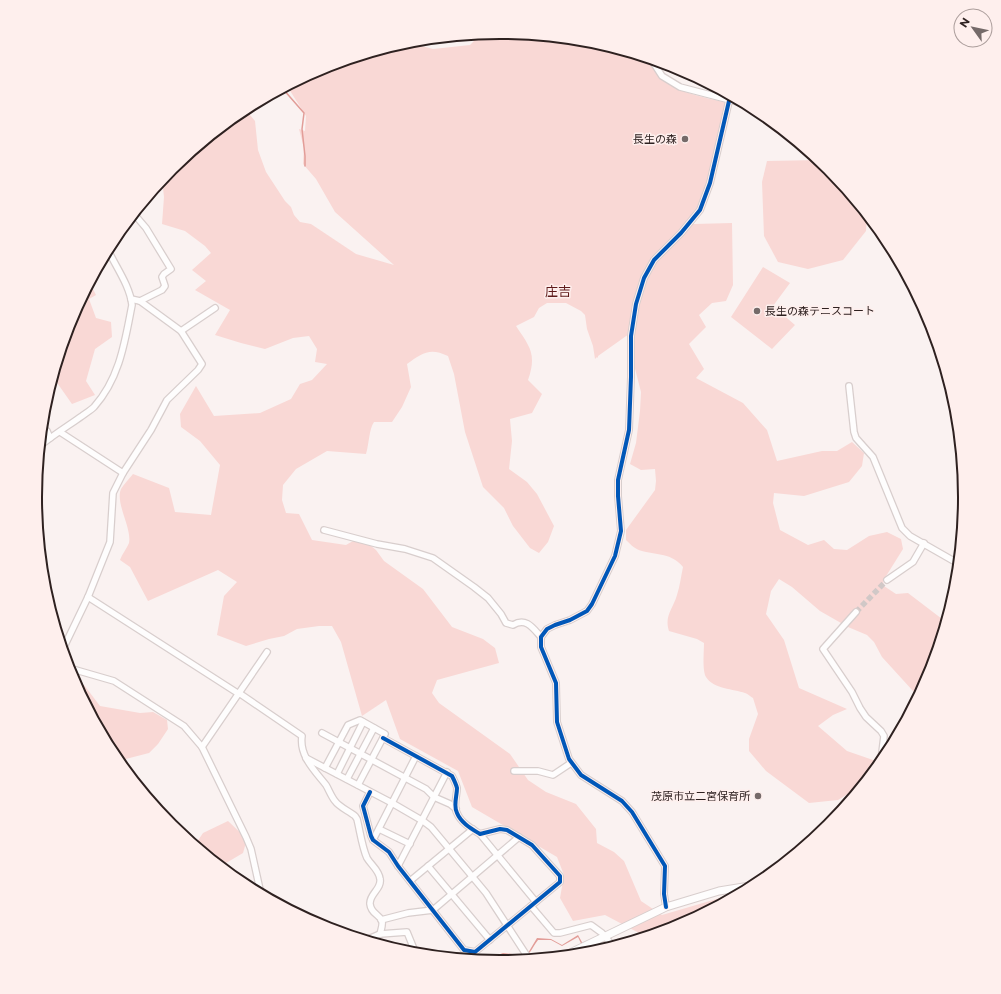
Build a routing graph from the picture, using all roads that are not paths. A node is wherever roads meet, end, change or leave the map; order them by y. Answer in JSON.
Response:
{"nodes":[{"id":1,"x":655,"y":66,"type":"edge"},
{"id":2,"x":729,"y":101,"type":"junction"},
{"id":3,"x":733,"y":102,"type":"edge"},
{"id":4,"x":137,"y":218,"type":"edge"},
{"id":5,"x":111,"y":257,"type":"edge"},
{"id":6,"x":131,"y":299,"type":"junction"},
{"id":7,"x":140,"y":301,"type":"junction"},
{"id":8,"x":215,"y":308,"type":"dead end"},
{"id":9,"x":181,"y":331,"type":"junction"},
{"id":10,"x":849,"y":386,"type":"dead end"},
{"id":11,"x":47,"y":431,"type":"edge"},
{"id":12,"x":60,"y":432,"type":"junction"},
{"id":13,"x":50,"y":438,"type":"junction"},
{"id":14,"x":46,"y":442,"type":"edge"},
{"id":15,"x":123,"y":473,"type":"junction"},
{"id":16,"x":324,"y":530,"type":"dead end"},
{"id":17,"x":924,"y":544,"type":"junction"},
{"id":18,"x":954,"y":561,"type":"edge"},
{"id":19,"x":887,"y":580,"type":"tunnel mouth"},
{"id":20,"x":88,"y":597,"type":"junction"},
{"id":21,"x":856,"y":612,"type":"tunnel mouth"},
{"id":22,"x":541,"y":637,"type":"junction"},
{"id":23,"x":66,"y":641,"type":"edge"},
{"id":24,"x":267,"y":652,"type":"dead end"},
{"id":25,"x":76,"y":670,"type":"edge"},
{"id":26,"x":239,"y":693,"type":"junction"},
{"id":27,"x":363,"y":722,"type":"junction"},
{"id":28,"x":374,"y":728,"type":"junction"},
{"id":29,"x":322,"y":733,"type":"dead end"},
{"id":30,"x":382,"y":738,"type":"junction"},
{"id":31,"x":339,"y":742,"type":"junction"},
{"id":32,"x":202,"y":748,"type":"junction"},
{"id":33,"x":350,"y":748,"type":"junction"},
{"id":34,"x":882,"y":749,"type":"edge"},
{"id":35,"x":360,"y":753,"type":"junction"},
{"id":36,"x":416,"y":756,"type":"junction"},
{"id":37,"x":306,"y":758,"type":"junction"},
{"id":38,"x":372,"y":759,"type":"junction"},
{"id":39,"x":571,"y":764,"type":"junction"},
{"id":40,"x":325,"y":768,"type":"junction"},
{"id":41,"x":514,"y":771,"type":"dead end"},
{"id":42,"x":447,"y":772,"type":"junction"},
{"id":43,"x":336,"y":774,"type":"junction"},
{"id":44,"x":405,"y":778,"type":"junction"},
{"id":45,"x":347,"y":779,"type":"junction"},
{"id":46,"x":358,"y":785,"type":"junction"},
{"id":47,"x":370,"y":792,"type":"junction"},
{"id":48,"x":434,"y":797,"type":"junction"},
{"id":49,"x":392,"y":803,"type":"junction"},
{"id":50,"x":456,"y":809,"type":"junction"},
{"id":51,"x":423,"y":821,"type":"junction"},
{"id":52,"x":379,"y":829,"type":"junction"},
{"id":53,"x":473,"y":829,"type":"junction"},
{"id":54,"x":480,"y":834,"type":"junction"},
{"id":55,"x":519,"y":837,"type":"junction"},
{"id":56,"x":373,"y":840,"type":"junction"},
{"id":57,"x":410,"y":844,"type":"junction"},
{"id":58,"x":450,"y":849,"type":"junction"},
{"id":59,"x":498,"y":856,"type":"junction"},
{"id":60,"x":398,"y":866,"type":"junction"},
{"id":61,"x":428,"y":866,"type":"junction"},
{"id":62,"x":473,"y":876,"type":"junction"},
{"id":63,"x":410,"y":881,"type":"junction"},
{"id":64,"x":259,"y":887,"type":"edge"},
{"id":65,"x":739,"y":888,"type":"edge"},
{"id":66,"x":452,"y":895,"type":"junction"},
{"id":67,"x":536,"y":902,"type":"junction"},
{"id":68,"x":531,"y":906,"type":"junction"},
{"id":69,"x":666,"y":907,"type":"junction"},
{"id":70,"x":433,"y":910,"type":"junction"},
{"id":71,"x":381,"y":920,"type":"junction"},
{"id":72,"x":508,"y":926,"type":"junction"},
{"id":73,"x":380,"y":934,"type":"junction"},
{"id":74,"x":604,"y":936,"type":"junction"},
{"id":75,"x":374,"y":937,"type":"edge"},
{"id":76,"x":490,"y":940,"type":"junction"},
{"id":77,"x":609,"y":941,"type":"edge"},
{"id":78,"x":413,"y":946,"type":"edge"},
{"id":79,"x":581,"y":948,"type":"edge"},
{"id":80,"x":526,"y":954,"type":"edge"}],
"edges":[{"from":1,"to":2,"type":"street"},
{"from":2,"to":3,"type":"street"},
{"from":2,"to":22,"type":"street"},
{"from":4,"to":7,"type":"street"},
{"from":5,"to":6,"type":"street"},
{"from":6,"to":7,"type":"street"},
{"from":6,"to":12,"type":"street"},
{"from":7,"to":9,"type":"street"},
{"from":8,"to":9,"type":"street"},
{"from":9,"to":15,"type":"street"},
{"from":10,"to":17,"type":"street"},
{"from":11,"to":13,"type":"street"},
{"from":12,"to":13,"type":"street"},
{"from":12,"to":15,"type":"street"},
{"from":13,"to":14,"type":"street"},
{"from":15,"to":20,"type":"street"},
{"from":16,"to":22,"type":"street"},
{"from":17,"to":18,"type":"street"},
{"from":17,"to":19,"type":"street"},
{"from":20,"to":23,"type":"street"},
{"from":20,"to":26,"type":"street"},
{"from":21,"to":34,"type":"street"},
{"from":22,"to":39,"type":"street"},
{"from":24,"to":26,"type":"street"},
{"from":25,"to":32,"type":"street"},
{"from":26,"to":32,"type":"street"},
{"from":26,"to":37,"type":"street"},
{"from":27,"to":28,"type":"street"},
{"from":27,"to":31,"type":"street"},
{"from":27,"to":33,"type":"street"},
{"from":28,"to":30,"type":"street"},
{"from":28,"to":35,"type":"street"},
{"from":29,"to":31,"type":"street"},
{"from":30,"to":36,"type":"street"},
{"from":30,"to":38,"type":"street"},
{"from":31,"to":33,"type":"street"},
{"from":31,"to":40,"type":"street"},
{"from":32,"to":64,"type":"street"},
{"from":33,"to":35,"type":"street"},
{"from":33,"to":43,"type":"street"},
{"from":35,"to":38,"type":"street"},
{"from":35,"to":45,"type":"street"},
{"from":36,"to":42,"type":"street"},
{"from":36,"to":44,"type":"street"},
{"from":37,"to":40,"type":"street"},
{"from":37,"to":71,"type":"street"},
{"from":38,"to":44,"type":"street"},
{"from":38,"to":46,"type":"street"},
{"from":39,"to":41,"type":"street"},
{"from":39,"to":69,"type":"street"},
{"from":40,"to":43,"type":"street"},
{"from":42,"to":48,"type":"street"},
{"from":42,"to":50,"type":"street"},
{"from":43,"to":45,"type":"street"},
{"from":44,"to":48,"type":"street"},
{"from":44,"to":49,"type":"street"},
{"from":45,"to":46,"type":"street"},
{"from":46,"to":47,"type":"street"},
{"from":47,"to":49,"type":"street"},
{"from":47,"to":56,"type":"street"},
{"from":48,"to":50,"type":"street"},
{"from":48,"to":51,"type":"street"},
{"from":49,"to":51,"type":"street"},
{"from":49,"to":52,"type":"street"},
{"from":50,"to":53,"type":"street"},
{"from":51,"to":57,"type":"street"},
{"from":51,"to":58,"type":"street"},
{"from":52,"to":56,"type":"street"},
{"from":52,"to":57,"type":"street"},
{"from":53,"to":54,"type":"street"},
{"from":53,"to":58,"type":"street"},
{"from":54,"to":55,"type":"street"},
{"from":54,"to":59,"type":"street"},
{"from":55,"to":59,"type":"street"},
{"from":55,"to":67,"type":"street"},
{"from":56,"to":60,"type":"street"},
{"from":57,"to":60,"type":"street"},
{"from":58,"to":61,"type":"street"},
{"from":58,"to":62,"type":"street"},
{"from":59,"to":62,"type":"street"},
{"from":59,"to":67,"type":"street"},
{"from":60,"to":63,"type":"street"},
{"from":61,"to":63,"type":"street"},
{"from":61,"to":66,"type":"street"},
{"from":62,"to":66,"type":"street"},
{"from":62,"to":72,"type":"street"},
{"from":63,"to":70,"type":"street"},
{"from":65,"to":69,"type":"main road"},
{"from":66,"to":70,"type":"street"},
{"from":66,"to":76,"type":"street"},
{"from":67,"to":68,"type":"street"},
{"from":68,"to":72,"type":"street"},
{"from":68,"to":74,"type":"street"},
{"from":69,"to":74,"type":"main road"},
{"from":70,"to":71,"type":"street"},
{"from":70,"to":76,"type":"street"},
{"from":71,"to":73,"type":"street"},
{"from":72,"to":76,"type":"street"},
{"from":72,"to":80,"type":"street"},
{"from":73,"to":75,"type":"street"},
{"from":73,"to":78,"type":"street"},
{"from":74,"to":77,"type":"street"},
{"from":74,"to":79,"type":"main road"}]}
